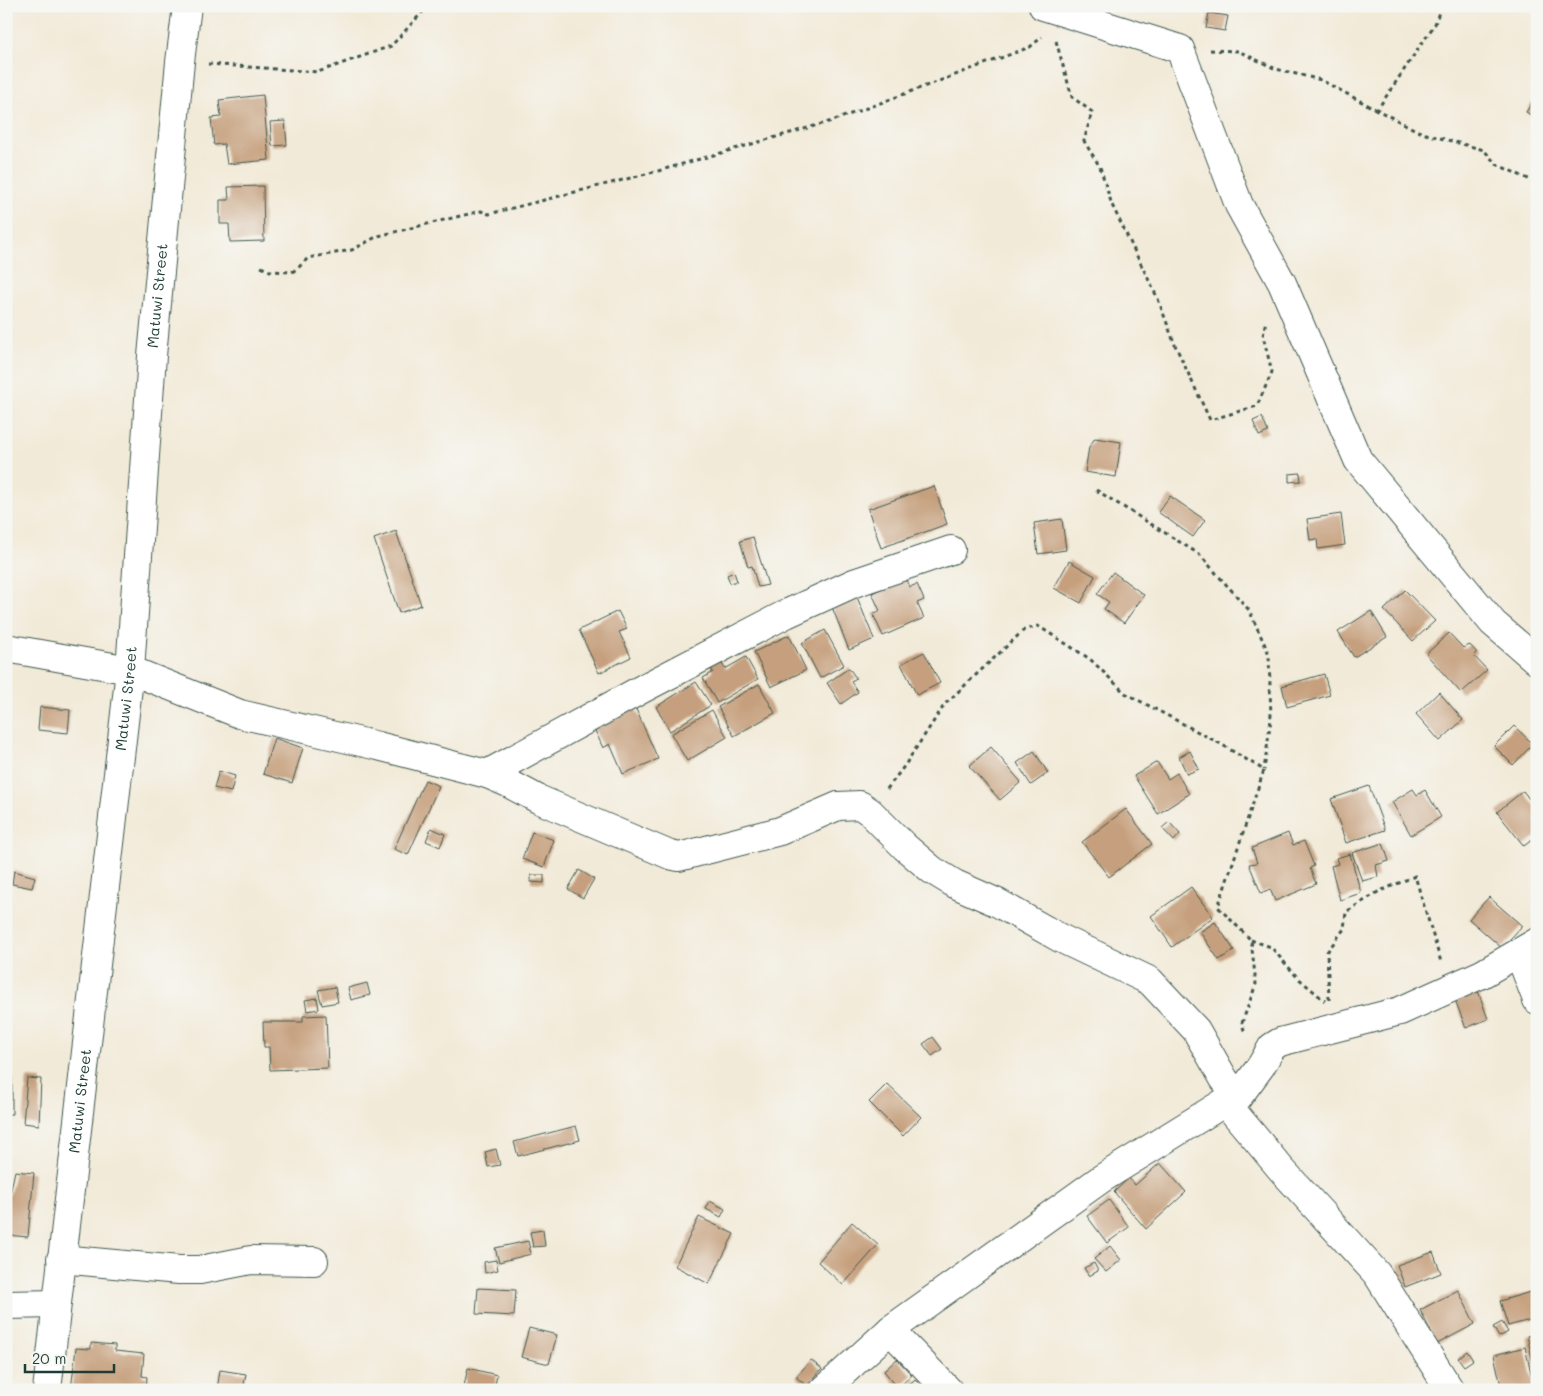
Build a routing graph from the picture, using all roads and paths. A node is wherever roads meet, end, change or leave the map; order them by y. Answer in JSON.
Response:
{"nodes":[{"id":1,"x":186,"y":6,"type":"edge"},
{"id":2,"x":428,"y":6,"type":"edge"},
{"id":3,"x":1441,"y":6,"type":"edge"},
{"id":4,"x":1054,"y":10,"type":"edge"},
{"id":5,"x":1180,"y":49,"type":"junction"},
{"id":6,"x":180,"y":62,"type":"junction"},
{"id":7,"x":1377,"y":110,"type":"junction"},
{"id":8,"x":1537,"y":183,"type":"edge"},
{"id":9,"x":261,"y":267,"type":"dead end"},
{"id":10,"x":1266,"y":318,"type":"dead end"},
{"id":11,"x":1096,"y":490,"type":"dead end"},
{"id":12,"x":950,"y":550,"type":"dead end"},
{"id":13,"x":6,"y":648,"type":"edge"},
{"id":14,"x":1537,"y":661,"type":"edge"},
{"id":15,"x":130,"y":670,"type":"junction"},
{"id":16,"x":1264,"y":770,"type":"junction"},
{"id":17,"x":487,"y":774,"type":"junction"},
{"id":18,"x":870,"y":812,"type":"junction"},
{"id":19,"x":1251,"y":940,"type":"junction"},
{"id":20,"x":1528,"y":947,"type":"edge"},
{"id":21,"x":1450,"y":989,"type":"junction"},
{"id":22,"x":1537,"y":1000,"type":"edge"},
{"id":23,"x":1266,"y":1055,"type":"junction"},
{"id":24,"x":1232,"y":1100,"type":"junction"},
{"id":25,"x":62,"y":1259,"type":"junction"},
{"id":26,"x":314,"y":1261,"type":"dead end"},
{"id":27,"x":56,"y":1304,"type":"junction"},
{"id":28,"x":6,"y":1305,"type":"edge"},
{"id":29,"x":890,"y":1330,"type":"junction"},
{"id":30,"x":47,"y":1390,"type":"edge"},
{"id":31,"x":824,"y":1390,"type":"edge"},
{"id":32,"x":948,"y":1390,"type":"edge"},
{"id":33,"x":1450,"y":1390,"type":"edge"}],
"edges":[{"from":1,"to":6,"type":"street","name":"Matuwi Street"},
{"from":2,"to":6,"type":"path"},
{"from":3,"to":7,"type":"path"},
{"from":4,"to":5,"type":"street"},
{"from":4,"to":9,"type":"path"},
{"from":4,"to":10,"type":"path"},
{"from":5,"to":7,"type":"path"},
{"from":5,"to":14,"type":"street"},
{"from":6,"to":15,"type":"street","name":"Matuwi Street"},
{"from":7,"to":8,"type":"path"},
{"from":11,"to":16,"type":"path"},
{"from":12,"to":17,"type":"street"},
{"from":13,"to":15,"type":"street"},
{"from":15,"to":17,"type":"street"},
{"from":15,"to":25,"type":"street","name":"Matuwi Street"},
{"from":16,"to":18,"type":"path"},
{"from":16,"to":19,"type":"path"},
{"from":17,"to":18,"type":"street"},
{"from":18,"to":24,"type":"street"},
{"from":19,"to":21,"type":"path"},
{"from":19,"to":23,"type":"path"},
{"from":20,"to":21,"type":"street"},
{"from":20,"to":22,"type":"street"},
{"from":21,"to":23,"type":"street"},
{"from":23,"to":24,"type":"street"},
{"from":24,"to":29,"type":"street"},
{"from":24,"to":33,"type":"street"},
{"from":25,"to":26,"type":"street"},
{"from":25,"to":27,"type":"street","name":"Matuwi Street"},
{"from":27,"to":28,"type":"street"},
{"from":27,"to":30,"type":"street","name":"Matuwi Street"},
{"from":29,"to":31,"type":"street"},
{"from":29,"to":32,"type":"street"}]}
